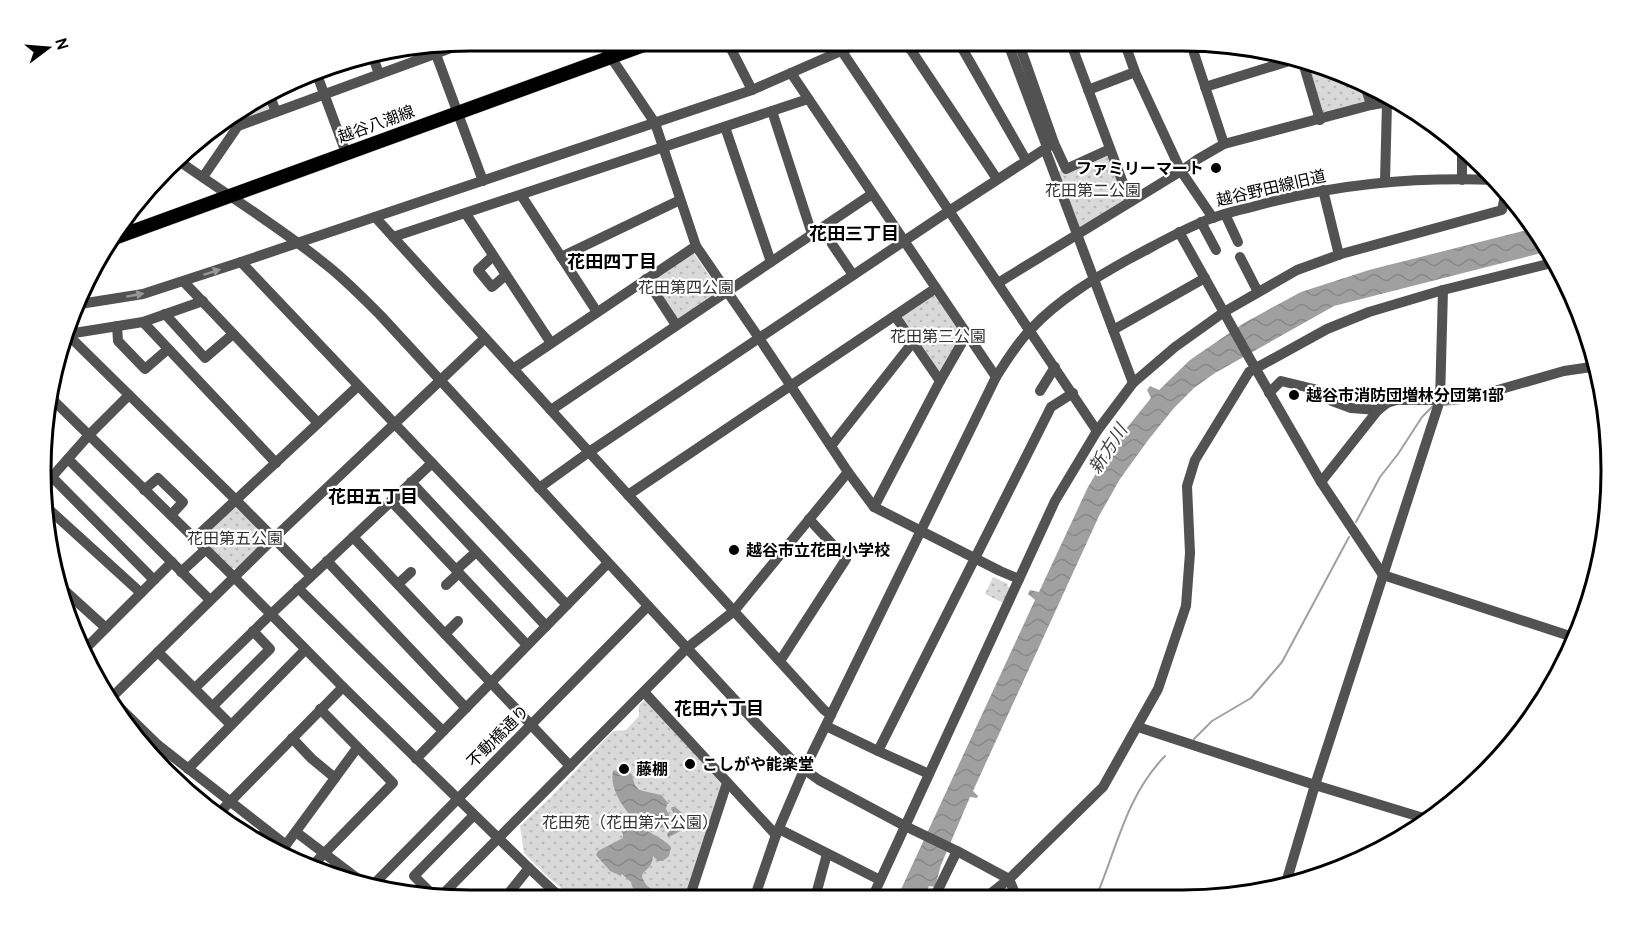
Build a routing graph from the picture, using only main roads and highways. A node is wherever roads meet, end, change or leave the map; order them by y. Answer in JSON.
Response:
{"nodes":[{"id":1,"x":627,"y":51,"type":"edge"},
{"id":2,"x":124,"y":235,"type":"edge"}],
"edges":[{"from":1,"to":2,"type":"main road","name":"越谷八潮線"}]}
